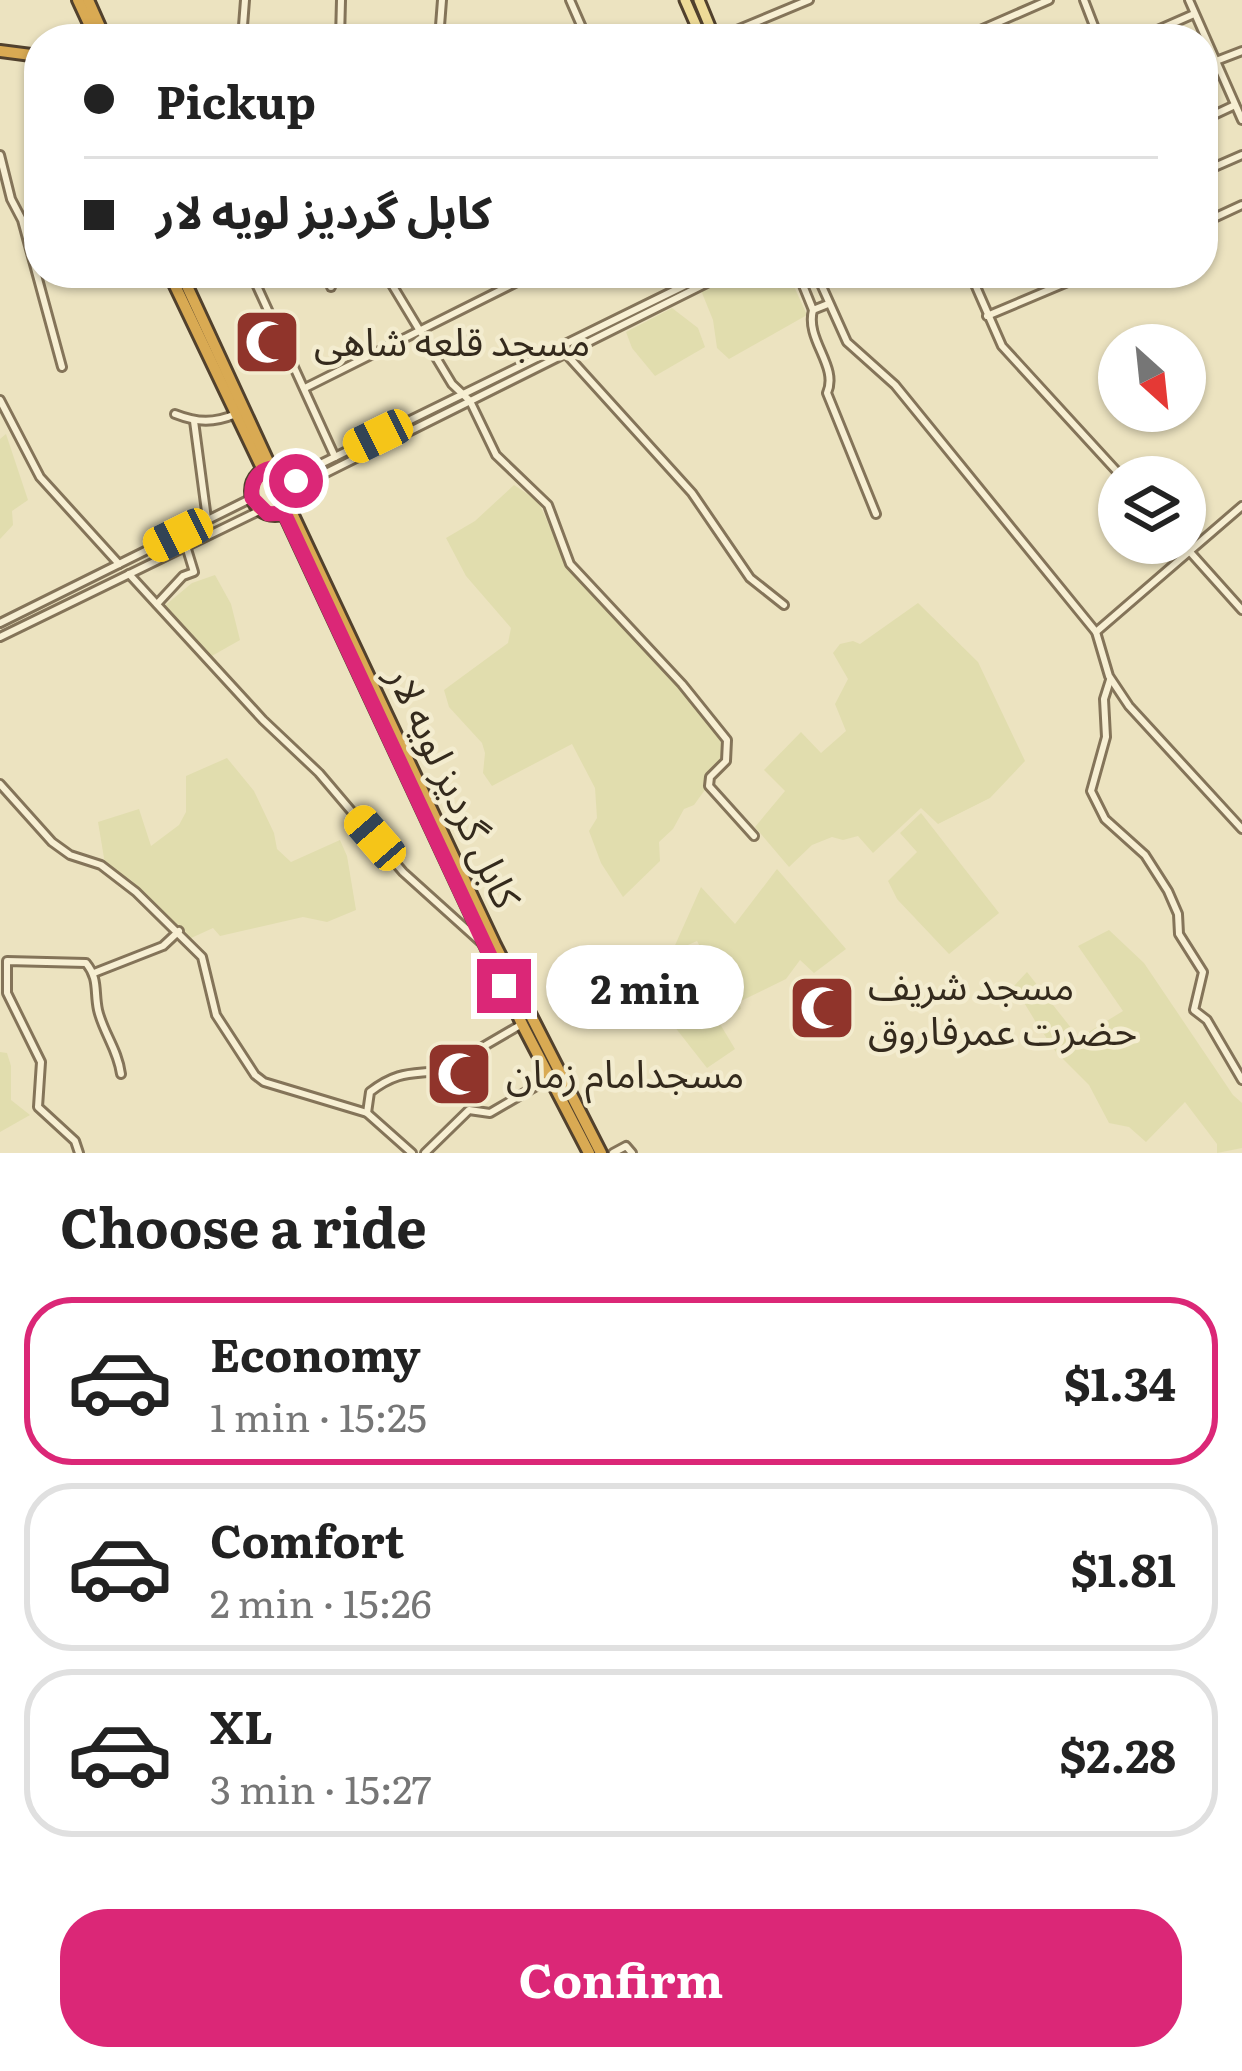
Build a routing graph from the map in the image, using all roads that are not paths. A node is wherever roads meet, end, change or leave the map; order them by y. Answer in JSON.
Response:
{"nodes":[{"id":1,"x":809,"y":0,"type":"edge"},
{"id":2,"x":1049,"y":0,"type":"edge"},
{"id":3,"x":1189,"y":0,"type":"edge"},
{"id":4,"x":1195,"y":14,"type":"junction"},
{"id":5,"x":751,"y":24,"type":"edge"},
{"id":6,"x":994,"y":24,"type":"edge"},
{"id":7,"x":1172,"y":24,"type":"edge"},
{"id":8,"x":1199,"y":24,"type":"edge"},
{"id":9,"x":1218,"y":70,"type":"edge"},
{"id":10,"x":1235,"y":105,"type":"junction"},
{"id":11,"x":1218,"y":113,"type":"edge"},
{"id":12,"x":1242,"y":120,"type":"edge"},
{"id":13,"x":0,"y":154,"type":"edge"},
{"id":14,"x":24,"y":236,"type":"edge"},
{"id":15,"x":39,"y":288,"type":"edge"},
{"id":16,"x":176,"y":288,"type":"edge"},
{"id":17,"x":188,"y":288,"type":"edge"},
{"id":18,"x":258,"y":288,"type":"edge"},
{"id":19,"x":393,"y":288,"type":"edge"},
{"id":20,"x":505,"y":288,"type":"edge"},
{"id":21,"x":681,"y":288,"type":"edge"},
{"id":22,"x":698,"y":288,"type":"edge"},
{"id":23,"x":804,"y":288,"type":"edge"},
{"id":24,"x":822,"y":288,"type":"edge"},
{"id":25,"x":976,"y":288,"type":"edge"},
{"id":26,"x":1053,"y":288,"type":"edge"},
{"id":27,"x":827,"y":304,"type":"junction"},
{"id":28,"x":813,"y":310,"type":"junction"},
{"id":29,"x":987,"y":316,"type":"junction"},
{"id":30,"x":418,"y":332,"type":"junction"},
{"id":31,"x":566,"y":353,"type":"junction"},
{"id":32,"x":62,"y":367,"type":"dead end"},
{"id":33,"x":304,"y":388,"type":"junction"},
{"id":34,"x":463,"y":394,"type":"junction"},
{"id":35,"x":0,"y":400,"type":"edge"},
{"id":36,"x":470,"y":401,"type":"junction"},
{"id":37,"x":175,"y":414,"type":"dead end"},
{"id":38,"x":236,"y":414,"type":"junction"},
{"id":39,"x":194,"y":422,"type":"junction"},
{"id":40,"x":1103,"y":456,"type":"edge"},
{"id":41,"x":335,"y":457,"type":"junction"},
{"id":42,"x":267,"y":469,"type":"junction"},
{"id":43,"x":296,"y":482,"type":"junction"},
{"id":44,"x":252,"y":498,"type":"junction"},
{"id":45,"x":1242,"y":506,"type":"edge"},
{"id":46,"x":261,"y":510,"type":"junction"},
{"id":47,"x":287,"y":511,"type":"junction"},
{"id":48,"x":876,"y":514,"type":"dead end"},
{"id":49,"x":207,"y":521,"type":"junction"},
{"id":50,"x":1206,"y":538,"type":"edge"},
{"id":51,"x":186,"y":546,"type":"junction"},
{"id":52,"x":119,"y":564,"type":"junction"},
{"id":53,"x":1176,"y":564,"type":"edge"},
{"id":54,"x":1201,"y":564,"type":"edge"},
{"id":55,"x":129,"y":574,"type":"junction"},
{"id":56,"x":157,"y":604,"type":"junction"},
{"id":57,"x":784,"y":605,"type":"dead end"},
{"id":58,"x":1242,"y":610,"type":"edge"},
{"id":59,"x":0,"y":622,"type":"edge"},
{"id":60,"x":1096,"y":632,"type":"junction"},
{"id":61,"x":0,"y":637,"type":"edge"},
{"id":62,"x":1109,"y":676,"type":"junction"},
{"id":63,"x":0,"y":784,"type":"edge"},
{"id":64,"x":1242,"y":829,"type":"edge"},
{"id":65,"x":754,"y":836,"type":"dead end"},
{"id":66,"x":179,"y":931,"type":"junction"},
{"id":67,"x":487,"y":947,"type":"junction"},
{"id":68,"x":94,"y":973,"type":"junction"},
{"id":69,"x":522,"y":1024,"type":"junction"},
{"id":70,"x":121,"y":1074,"type":"dead end"},
{"id":71,"x":550,"y":1078,"type":"junction"},
{"id":72,"x":1242,"y":1079,"type":"edge"},
{"id":73,"x":367,"y":1113,"type":"junction"},
{"id":74,"x":79,"y":1153,"type":"edge"},
{"id":75,"x":412,"y":1153,"type":"edge"},
{"id":76,"x":424,"y":1153,"type":"edge"},
{"id":77,"x":590,"y":1153,"type":"edge"},
{"id":78,"x":601,"y":1153,"type":"edge"},
{"id":79,"x":613,"y":1153,"type":"edge"},
{"id":80,"x":632,"y":1153,"type":"edge"}],
"edges":[{"from":1,"to":5,"type":"street"},
{"from":2,"to":6,"type":"street"},
{"from":3,"to":4,"type":"street"},
{"from":4,"to":7,"type":"street"},
{"from":4,"to":8,"type":"street"},
{"from":9,"to":10,"type":"street"},
{"from":10,"to":11,"type":"street"},
{"from":10,"to":12,"type":"street"},
{"from":13,"to":14,"type":"street"},
{"from":15,"to":32,"type":"street"},
{"from":16,"to":38,"type":"highway"},
{"from":17,"to":42,"type":"highway"},
{"from":18,"to":33,"type":"street"},
{"from":19,"to":30,"type":"street"},
{"from":20,"to":30,"type":"street"},
{"from":21,"to":34,"type":"street"},
{"from":22,"to":31,"type":"street"},
{"from":23,"to":28,"type":"street"},
{"from":24,"to":27,"type":"street"},
{"from":25,"to":29,"type":"street"},
{"from":26,"to":29,"type":"street"},
{"from":27,"to":28,"type":"street"},
{"from":27,"to":60,"type":"street"},
{"from":28,"to":48,"type":"street"},
{"from":29,"to":40,"type":"street"},
{"from":30,"to":33,"type":"street"},
{"from":30,"to":34,"type":"street"},
{"from":31,"to":36,"type":"street"},
{"from":31,"to":57,"type":"street"},
{"from":33,"to":41,"type":"street"},
{"from":34,"to":36,"type":"street"},
{"from":34,"to":41,"type":"street"},
{"from":35,"to":52,"type":"street"},
{"from":36,"to":43,"type":"street"},
{"from":36,"to":65,"type":"street"},
{"from":37,"to":39,"type":"street"},
{"from":38,"to":39,"type":"street"},
{"from":38,"to":42,"type":"highway"},
{"from":39,"to":49,"type":"street"},
{"from":41,"to":43,"type":"street"},
{"from":42,"to":43,"type":"highway"},
{"from":42,"to":44,"type":"highway"},
{"from":43,"to":47,"type":"highway"},
{"from":44,"to":46,"type":"highway"},
{"from":44,"to":49,"type":"street"},
{"from":45,"to":50,"type":"street"},
{"from":46,"to":47,"type":"highway"},
{"from":46,"to":51,"type":"street"},
{"from":47,"to":67,"type":"highway","name":"کابل گردیز لویه لار"},
{"from":47,"to":78,"type":"highway","name":"کابل گردیز لویه لار"},
{"from":49,"to":52,"type":"street"},
{"from":51,"to":55,"type":"street"},
{"from":51,"to":56,"type":"street"},
{"from":52,"to":59,"type":"street"},
{"from":53,"to":60,"type":"street"},
{"from":54,"to":58,"type":"street"},
{"from":55,"to":56,"type":"street"},
{"from":55,"to":61,"type":"street"},
{"from":56,"to":67,"type":"street"},
{"from":60,"to":62,"type":"street"},
{"from":62,"to":64,"type":"street"},
{"from":62,"to":72,"type":"street"},
{"from":63,"to":66,"type":"street"},
{"from":66,"to":68,"type":"street"},
{"from":66,"to":73,"type":"street"},
{"from":67,"to":69,"type":"highway","name":"کابل گردیز لویه لار"},
{"from":68,"to":70,"type":"street"},
{"from":68,"to":74,"type":"street"},
{"from":69,"to":71,"type":"highway","name":"کابل گردیز لویه لار"},
{"from":69,"to":73,"type":"street"},
{"from":71,"to":76,"type":"street"},
{"from":71,"to":77,"type":"highway","name":"کابل گردیز لویه لار"},
{"from":73,"to":75,"type":"street"},
{"from":79,"to":80,"type":"street"}]}
